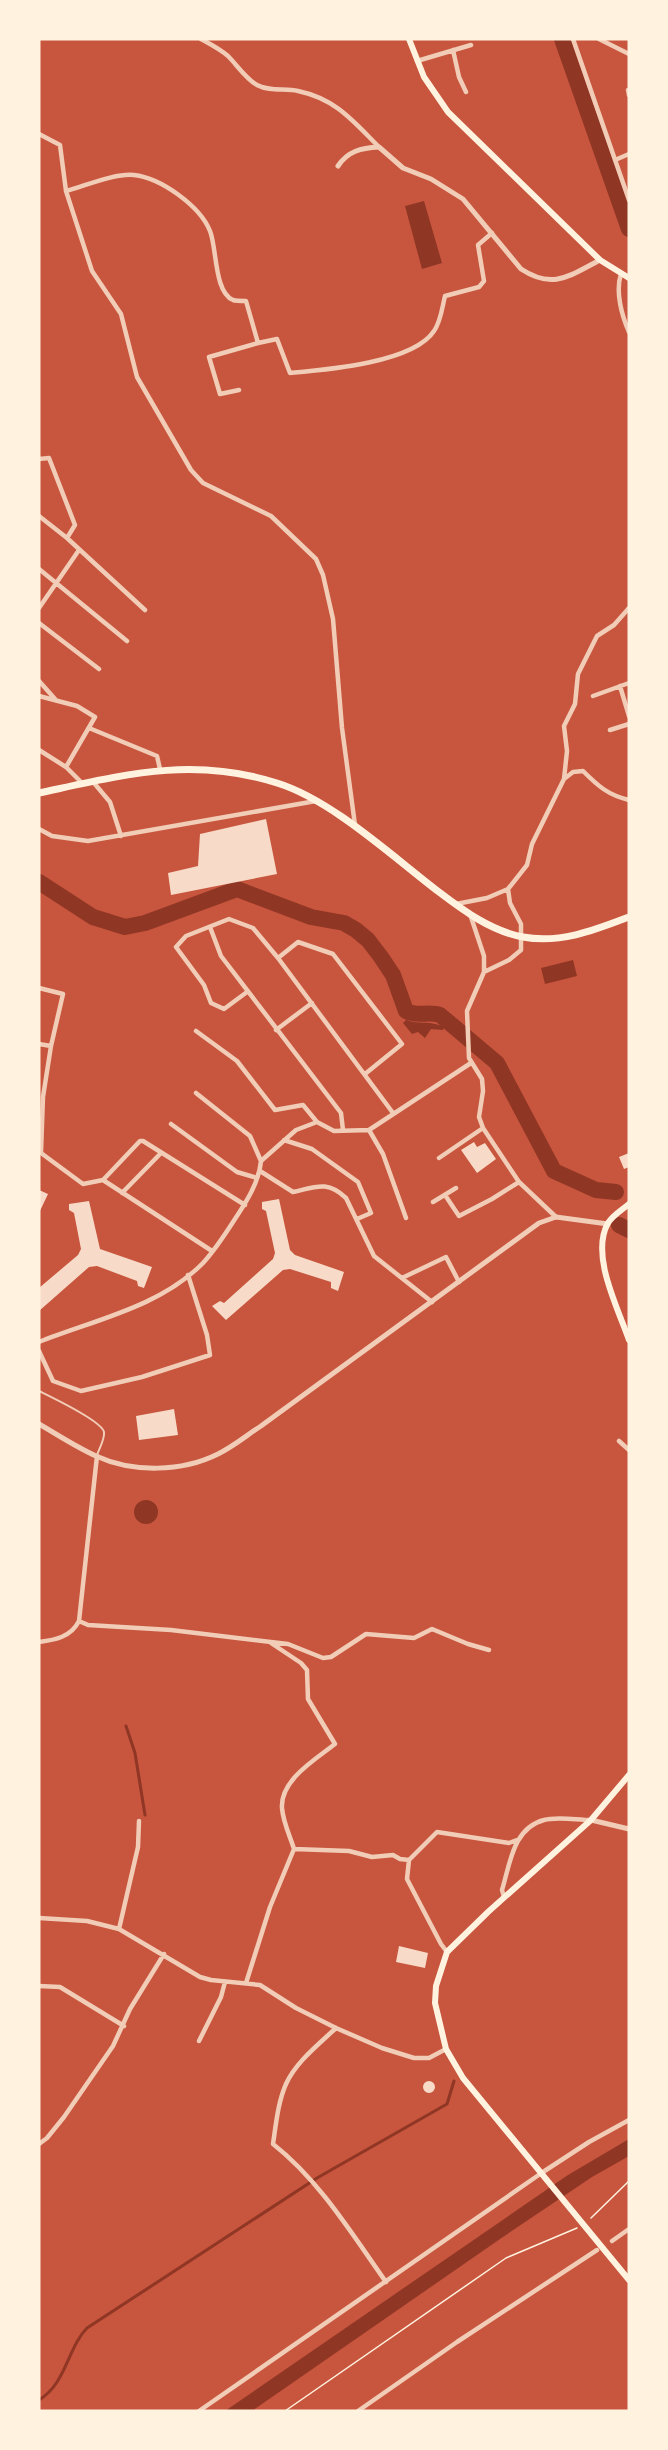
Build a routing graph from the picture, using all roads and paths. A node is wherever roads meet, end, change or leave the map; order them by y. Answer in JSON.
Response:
{"nodes":[{"id":1,"x":201,"y":39,"type":"edge"},
{"id":2,"x":409,"y":39,"type":"edge"},
{"id":3,"x":573,"y":39,"type":"edge"},
{"id":4,"x":599,"y":39,"type":"edge"},
{"id":5,"x":471,"y":45,"type":"dead end"},
{"id":6,"x":453,"y":50,"type":"junction"},
{"id":7,"x":629,"y":54,"type":"edge"},
{"id":8,"x":417,"y":60,"type":"junction"},
{"id":9,"x":466,"y":92,"type":"dead end"},
{"id":10,"x":39,"y":134,"type":"edge"},
{"id":11,"x":380,"y":147,"type":"junction"},
{"id":12,"x":629,"y":154,"type":"edge"},
{"id":13,"x":615,"y":160,"type":"junction"},
{"id":14,"x":338,"y":166,"type":"dead end"},
{"id":15,"x":66,"y":191,"type":"junction"},
{"id":16,"x":629,"y":200,"type":"edge"},
{"id":17,"x":492,"y":233,"type":"junction"},
{"id":18,"x":600,"y":260,"type":"junction"},
{"id":19,"x":621,"y":274,"type":"junction"},
{"id":20,"x":629,"y":278,"type":"edge"},
{"id":21,"x":629,"y":332,"type":"edge"},
{"id":22,"x":258,"y":343,"type":"junction"},
{"id":23,"x":239,"y":390,"type":"dead end"},
{"id":24,"x":39,"y":459,"type":"edge"},
{"id":25,"x":39,"y":516,"type":"edge"},
{"id":26,"x":67,"y":538,"type":"junction"},
{"id":27,"x":79,"y":550,"type":"junction"},
{"id":28,"x":39,"y":569,"type":"edge"},
{"id":29,"x":57,"y":582,"type":"junction"},
{"id":30,"x":39,"y":608,"type":"edge"},
{"id":31,"x":629,"y":608,"type":"edge"},
{"id":32,"x":146,"y":610,"type":"dead end"},
{"id":33,"x":39,"y":623,"type":"edge"},
{"id":34,"x":127,"y":641,"type":"dead end"},
{"id":35,"x":99,"y":669,"type":"dead end"},
{"id":36,"x":39,"y":681,"type":"edge"},
{"id":37,"x":629,"y":683,"type":"edge"},
{"id":38,"x":620,"y":686,"type":"junction"},
{"id":39,"x":39,"y":696,"type":"edge"},
{"id":40,"x":593,"y":696,"type":"dead end"},
{"id":41,"x":56,"y":699,"type":"junction"},
{"id":42,"x":629,"y":716,"type":"edge"},
{"id":43,"x":629,"y":724,"type":"edge"},
{"id":44,"x":89,"y":728,"type":"junction"},
{"id":45,"x":610,"y":730,"type":"dead end"},
{"id":46,"x":39,"y":750,"type":"edge"},
{"id":47,"x":66,"y":766,"type":"junction"},
{"id":48,"x":160,"y":769,"type":"junction"},
{"id":49,"x":564,"y":779,"type":"junction"},
{"id":50,"x":94,"y":783,"type":"junction"},
{"id":51,"x":83,"y":784,"type":"junction"},
{"id":52,"x":39,"y":793,"type":"edge"},
{"id":53,"x":629,"y":800,"type":"edge"},
{"id":54,"x":316,"y":801,"type":"junction"},
{"id":55,"x":355,"y":828,"type":"junction"},
{"id":56,"x":39,"y":829,"type":"edge"},
{"id":57,"x":121,"y":836,"type":"junction"},
{"id":58,"x":508,"y":889,"type":"junction"},
{"id":59,"x":456,"y":904,"type":"junction"},
{"id":60,"x":470,"y":914,"type":"junction"},
{"id":61,"x":629,"y":916,"type":"edge"},
{"id":62,"x":210,"y":927,"type":"junction"},
{"id":63,"x":522,"y":937,"type":"junction"},
{"id":64,"x":278,"y":958,"type":"junction"},
{"id":65,"x":484,"y":972,"type":"junction"},
{"id":66,"x":39,"y":988,"type":"edge"},
{"id":67,"x":247,"y":992,"type":"junction"},
{"id":68,"x":312,"y":1003,"type":"junction"},
{"id":69,"x":276,"y":1030,"type":"junction"},
{"id":70,"x":196,"y":1031,"type":"dead end"},
{"id":71,"x":39,"y":1044,"type":"edge"},
{"id":72,"x":51,"y":1046,"type":"junction"},
{"id":73,"x":471,"y":1063,"type":"junction"},
{"id":74,"x":365,"y":1074,"type":"junction"},
{"id":75,"x":196,"y":1093,"type":"dead end"},
{"id":76,"x":393,"y":1113,"type":"junction"},
{"id":77,"x":317,"y":1122,"type":"junction"},
{"id":78,"x":171,"y":1124,"type":"dead end"},
{"id":79,"x":483,"y":1128,"type":"junction"},
{"id":80,"x":343,"y":1130,"type":"junction"},
{"id":81,"x":369,"y":1130,"type":"junction"},
{"id":82,"x":284,"y":1140,"type":"junction"},
{"id":83,"x":161,"y":1153,"type":"junction"},
{"id":84,"x":439,"y":1158,"type":"dead end"},
{"id":85,"x":261,"y":1161,"type":"junction"},
{"id":86,"x":260,"y":1171,"type":"junction"},
{"id":87,"x":257,"y":1178,"type":"junction"},
{"id":88,"x":103,"y":1180,"type":"junction"},
{"id":89,"x":519,"y":1182,"type":"junction"},
{"id":90,"x":456,"y":1188,"type":"dead end"},
{"id":91,"x":123,"y":1193,"type":"junction"},
{"id":92,"x":445,"y":1196,"type":"junction"},
{"id":93,"x":433,"y":1202,"type":"dead end"},
{"id":94,"x":629,"y":1204,"type":"edge"},
{"id":95,"x":245,"y":1205,"type":"junction"},
{"id":96,"x":556,"y":1217,"type":"junction"},
{"id":97,"x":406,"y":1218,"type":"dead end"},
{"id":98,"x":357,"y":1219,"type":"junction"},
{"id":99,"x":608,"y":1224,"type":"junction"},
{"id":100,"x":212,"y":1251,"type":"junction"},
{"id":101,"x":188,"y":1275,"type":"junction"},
{"id":102,"x":402,"y":1278,"type":"junction"},
{"id":103,"x":459,"y":1282,"type":"junction"},
{"id":104,"x":432,"y":1302,"type":"junction"},
{"id":105,"x":629,"y":1340,"type":"edge"},
{"id":106,"x":39,"y":1342,"type":"edge"},
{"id":107,"x":39,"y":1351,"type":"edge"},
{"id":108,"x":39,"y":1391,"type":"edge"},
{"id":109,"x":39,"y":1424,"type":"edge"},
{"id":110,"x":619,"y":1441,"type":"dead end"},
{"id":111,"x":629,"y":1450,"type":"edge"},
{"id":112,"x":96,"y":1456,"type":"junction"},
{"id":113,"x":79,"y":1621,"type":"junction"},
{"id":114,"x":39,"y":1642,"type":"edge"},
{"id":115,"x":271,"y":1643,"type":"junction"},
{"id":116,"x":489,"y":1650,"type":"dead end"},
{"id":117,"x":629,"y":1775,"type":"edge"},
{"id":118,"x":591,"y":1820,"type":"junction"},
{"id":119,"x":139,"y":1821,"type":"dead end"},
{"id":120,"x":629,"y":1829,"type":"edge"},
{"id":121,"x":517,"y":1840,"type":"junction"},
{"id":122,"x":294,"y":1849,"type":"junction"},
{"id":123,"x":408,"y":1860,"type":"junction"},
{"id":124,"x":504,"y":1897,"type":"junction"},
{"id":125,"x":39,"y":1918,"type":"edge"},
{"id":126,"x":119,"y":1929,"type":"junction"},
{"id":127,"x":447,"y":1952,"type":"junction"},
{"id":128,"x":164,"y":1954,"type":"junction"},
{"id":129,"x":225,"y":1982,"type":"junction"},
{"id":130,"x":246,"y":1983,"type":"junction"},
{"id":131,"x":39,"y":1986,"type":"edge"},
{"id":132,"x":124,"y":2026,"type":"junction"},
{"id":133,"x":336,"y":2028,"type":"junction"},
{"id":134,"x":199,"y":2041,"type":"dead end"},
{"id":135,"x":446,"y":2049,"type":"junction"},
{"id":136,"x":629,"y":2120,"type":"edge"},
{"id":137,"x":39,"y":2144,"type":"edge"},
{"id":138,"x":544,"y":2174,"type":"junction"},
{"id":139,"x":629,"y":2181,"type":"edge"},
{"id":140,"x":591,"y":2217,"type":"dead end"},
{"id":141,"x":577,"y":2228,"type":"dead end"},
{"id":142,"x":629,"y":2229,"type":"edge"},
{"id":143,"x":612,"y":2241,"type":"dead end"},
{"id":144,"x":597,"y":2250,"type":"dead end"},
{"id":145,"x":629,"y":2280,"type":"edge"},
{"id":146,"x":386,"y":2282,"type":"junction"},
{"id":147,"x":198,"y":2411,"type":"edge"},
{"id":148,"x":285,"y":2411,"type":"edge"},
{"id":149,"x":358,"y":2411,"type":"edge"}],
"edges":[{"from":1,"to":11,"type":"street"},
{"from":2,"to":8,"type":"main road"},
{"from":3,"to":13,"type":"street"},
{"from":4,"to":7,"type":"street"},
{"from":5,"to":6,"type":"street"},
{"from":6,"to":8,"type":"street"},
{"from":6,"to":9,"type":"street"},
{"from":8,"to":18,"type":"main road"},
{"from":10,"to":15,"type":"street"},
{"from":11,"to":14,"type":"street"},
{"from":11,"to":17,"type":"street"},
{"from":12,"to":13,"type":"street"},
{"from":13,"to":16,"type":"street"},
{"from":15,"to":22,"type":"street"},
{"from":15,"to":55,"type":"street"},
{"from":17,"to":18,"type":"street"},
{"from":17,"to":22,"type":"street"},
{"from":18,"to":19,"type":"main road"},
{"from":19,"to":20,"type":"main road"},
{"from":19,"to":21,"type":"street"},
{"from":22,"to":23,"type":"street"},
{"from":24,"to":26,"type":"street"},
{"from":25,"to":26,"type":"street"},
{"from":26,"to":27,"type":"street"},
{"from":27,"to":29,"type":"street"},
{"from":27,"to":32,"type":"street"},
{"from":28,"to":29,"type":"street"},
{"from":29,"to":30,"type":"street"},
{"from":29,"to":34,"type":"street"},
{"from":31,"to":49,"type":"street"},
{"from":33,"to":35,"type":"street"},
{"from":36,"to":41,"type":"street"},
{"from":37,"to":38,"type":"street"},
{"from":38,"to":40,"type":"street"},
{"from":38,"to":42,"type":"street"},
{"from":39,"to":41,"type":"street"},
{"from":41,"to":44,"type":"street"},
{"from":43,"to":45,"type":"street"},
{"from":44,"to":47,"type":"street"},
{"from":44,"to":48,"type":"street"},
{"from":46,"to":47,"type":"street"},
{"from":47,"to":51,"type":"street"},
{"from":48,"to":50,"type":"main road"},
{"from":48,"to":54,"type":"main road"},
{"from":49,"to":53,"type":"street"},
{"from":49,"to":58,"type":"street"},
{"from":50,"to":51,"type":"main road"},
{"from":50,"to":57,"type":"street"},
{"from":51,"to":52,"type":"main road"},
{"from":54,"to":55,"type":"main road"},
{"from":54,"to":57,"type":"street"},
{"from":55,"to":59,"type":"main road"},
{"from":56,"to":57,"type":"street"},
{"from":58,"to":59,"type":"street"},
{"from":58,"to":63,"type":"street"},
{"from":59,"to":60,"type":"main road"},
{"from":60,"to":63,"type":"main road"},
{"from":60,"to":65,"type":"street"},
{"from":61,"to":63,"type":"main road"},
{"from":62,"to":64,"type":"street"},
{"from":62,"to":67,"type":"street"},
{"from":62,"to":67,"type":"street"},
{"from":63,"to":65,"type":"street"},
{"from":64,"to":68,"type":"street"},
{"from":64,"to":74,"type":"street"},
{"from":65,"to":73,"type":"street"},
{"from":66,"to":72,"type":"street"},
{"from":67,"to":69,"type":"street"},
{"from":68,"to":69,"type":"street"},
{"from":68,"to":74,"type":"street"},
{"from":69,"to":80,"type":"street"},
{"from":70,"to":77,"type":"street"},
{"from":71,"to":72,"type":"street"},
{"from":72,"to":88,"type":"street"},
{"from":73,"to":76,"type":"street"},
{"from":73,"to":79,"type":"street"},
{"from":74,"to":76,"type":"street"},
{"from":75,"to":85,"type":"street"},
{"from":76,"to":81,"type":"street"},
{"from":77,"to":80,"type":"street"},
{"from":77,"to":82,"type":"street"},
{"from":78,"to":87,"type":"street"},
{"from":79,"to":84,"type":"street"},
{"from":79,"to":89,"type":"street"},
{"from":80,"to":81,"type":"street"},
{"from":81,"to":97,"type":"street"},
{"from":82,"to":85,"type":"street"},
{"from":82,"to":98,"type":"street"},
{"from":83,"to":88,"type":"street"},
{"from":83,"to":91,"type":"street"},
{"from":83,"to":95,"type":"street"},
{"from":85,"to":86,"type":"street"},
{"from":86,"to":87,"type":"street"},
{"from":86,"to":98,"type":"street"},
{"from":87,"to":95,"type":"street"},
{"from":88,"to":91,"type":"street"},
{"from":89,"to":92,"type":"street"},
{"from":89,"to":96,"type":"street"},
{"from":90,"to":92,"type":"street"},
{"from":91,"to":100,"type":"street"},
{"from":92,"to":93,"type":"street"},
{"from":94,"to":99,"type":"main road"},
{"from":95,"to":100,"type":"street"},
{"from":96,"to":99,"type":"street"},
{"from":96,"to":103,"type":"street"},
{"from":98,"to":102,"type":"street"},
{"from":99,"to":105,"type":"main road"},
{"from":100,"to":101,"type":"street"},
{"from":101,"to":106,"type":"street"},
{"from":101,"to":107,"type":"street"},
{"from":102,"to":103,"type":"street"},
{"from":102,"to":104,"type":"street"},
{"from":103,"to":104,"type":"street"},
{"from":104,"to":112,"type":"street"},
{"from":108,"to":112,"type":"lane"},
{"from":109,"to":112,"type":"street"},
{"from":110,"to":111,"type":"street"},
{"from":112,"to":113,"type":"street"},
{"from":113,"to":114,"type":"street"},
{"from":113,"to":115,"type":"street"},
{"from":115,"to":116,"type":"street"},
{"from":115,"to":122,"type":"street"},
{"from":117,"to":118,"type":"main road"},
{"from":118,"to":120,"type":"street"},
{"from":118,"to":121,"type":"street"},
{"from":118,"to":124,"type":"main road"},
{"from":119,"to":126,"type":"street"},
{"from":121,"to":123,"type":"street"},
{"from":121,"to":124,"type":"street"},
{"from":122,"to":123,"type":"street"},
{"from":122,"to":130,"type":"street"},
{"from":123,"to":127,"type":"street"},
{"from":124,"to":127,"type":"main road"},
{"from":125,"to":126,"type":"street"},
{"from":126,"to":128,"type":"street"},
{"from":127,"to":135,"type":"main road"},
{"from":128,"to":129,"type":"street"},
{"from":128,"to":132,"type":"street"},
{"from":129,"to":130,"type":"street"},
{"from":129,"to":134,"type":"street"},
{"from":130,"to":133,"type":"street"},
{"from":131,"to":132,"type":"street"},
{"from":132,"to":137,"type":"street"},
{"from":133,"to":135,"type":"street"},
{"from":133,"to":146,"type":"street"},
{"from":135,"to":138,"type":"main road"},
{"from":136,"to":138,"type":"street"},
{"from":138,"to":145,"type":"main road"},
{"from":138,"to":146,"type":"street"},
{"from":139,"to":140,"type":"path"},
{"from":141,"to":148,"type":"path"},
{"from":142,"to":143,"type":"street"},
{"from":144,"to":149,"type":"street"},
{"from":146,"to":147,"type":"street"}]}
